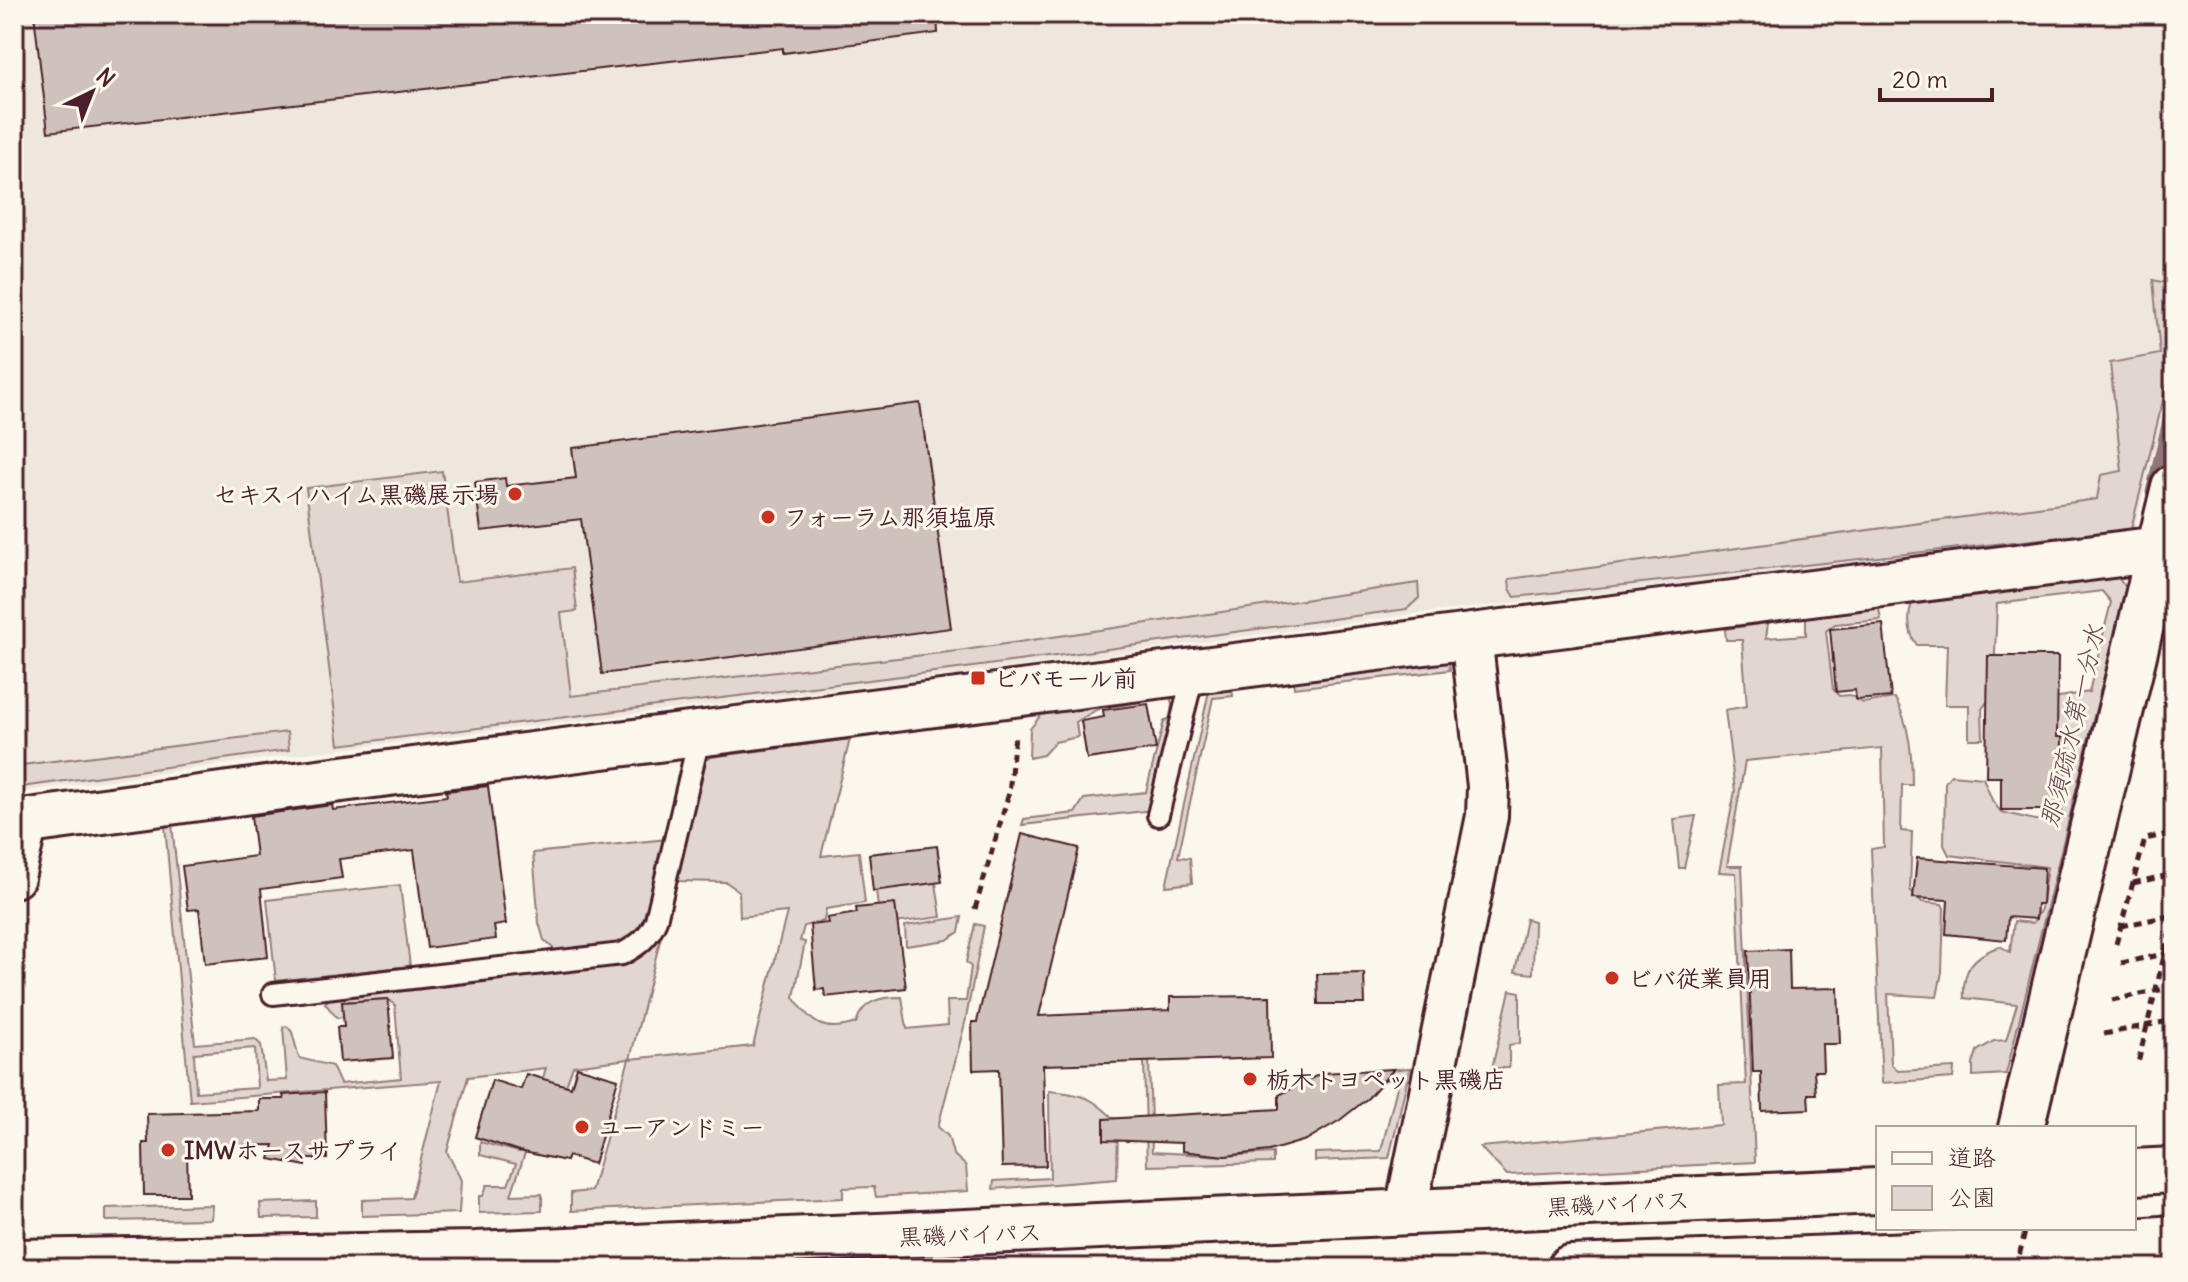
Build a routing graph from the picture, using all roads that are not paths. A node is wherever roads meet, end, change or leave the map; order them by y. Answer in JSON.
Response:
{"nodes":[{"id":1,"x":2174,"y":487,"type":"edge"},
{"id":2,"x":2161,"y":570,"type":"edge"},
{"id":3,"x":1471,"y":636,"type":"junction"},
{"id":4,"x":1194,"y":671,"type":"junction"},
{"id":5,"x":700,"y":734,"type":"junction"},
{"id":6,"x":1158,"y":815,"type":"dead end"},
{"id":7,"x":20,"y":822,"type":"edge"},
{"id":8,"x":14,"y":877,"type":"edge"},
{"id":9,"x":273,"y":994,"type":"dead end"},
{"id":10,"x":2022,"y":1126,"type":"edge"},
{"id":11,"x":2174,"y":1170,"type":"edge"},
{"id":12,"x":2136,"y":1172,"type":"edge"},
{"id":13,"x":1876,"y":1191,"type":"edge"},
{"id":14,"x":1405,"y":1214,"type":"junction"},
{"id":15,"x":2174,"y":1238,"type":"edge"},
{"id":16,"x":1997,"y":1254,"type":"edge"},
{"id":17,"x":14,"y":1262,"type":"edge"},
{"id":18,"x":395,"y":1262,"type":"edge"},
{"id":19,"x":91,"y":1265,"type":"edge"},
{"id":20,"x":1570,"y":1268,"type":"edge"}],
"edges":[{"from":1,"to":2,"type":"main road"},
{"from":2,"to":3,"type":"main road"},
{"from":2,"to":10,"type":"main road"},
{"from":3,"to":4,"type":"main road"},
{"from":3,"to":14,"type":"street"},
{"from":4,"to":5,"type":"main road"},
{"from":4,"to":6,"type":"lane"},
{"from":5,"to":7,"type":"main road"},
{"from":5,"to":9,"type":"lane"},
{"from":7,"to":8,"type":"street"},
{"from":11,"to":12,"type":"main road"},
{"from":13,"to":14,"type":"main road","name":"黒磯バイパス"},
{"from":14,"to":18,"type":"main road","name":"黒磯バイパス"},
{"from":15,"to":16,"type":"main road"},
{"from":16,"to":20,"type":"main road"},
{"from":17,"to":19,"type":"main road","name":"黒磯バイパス"},
{"from":18,"to":19,"type":"main road","name":"黒磯バイパス"}]}
